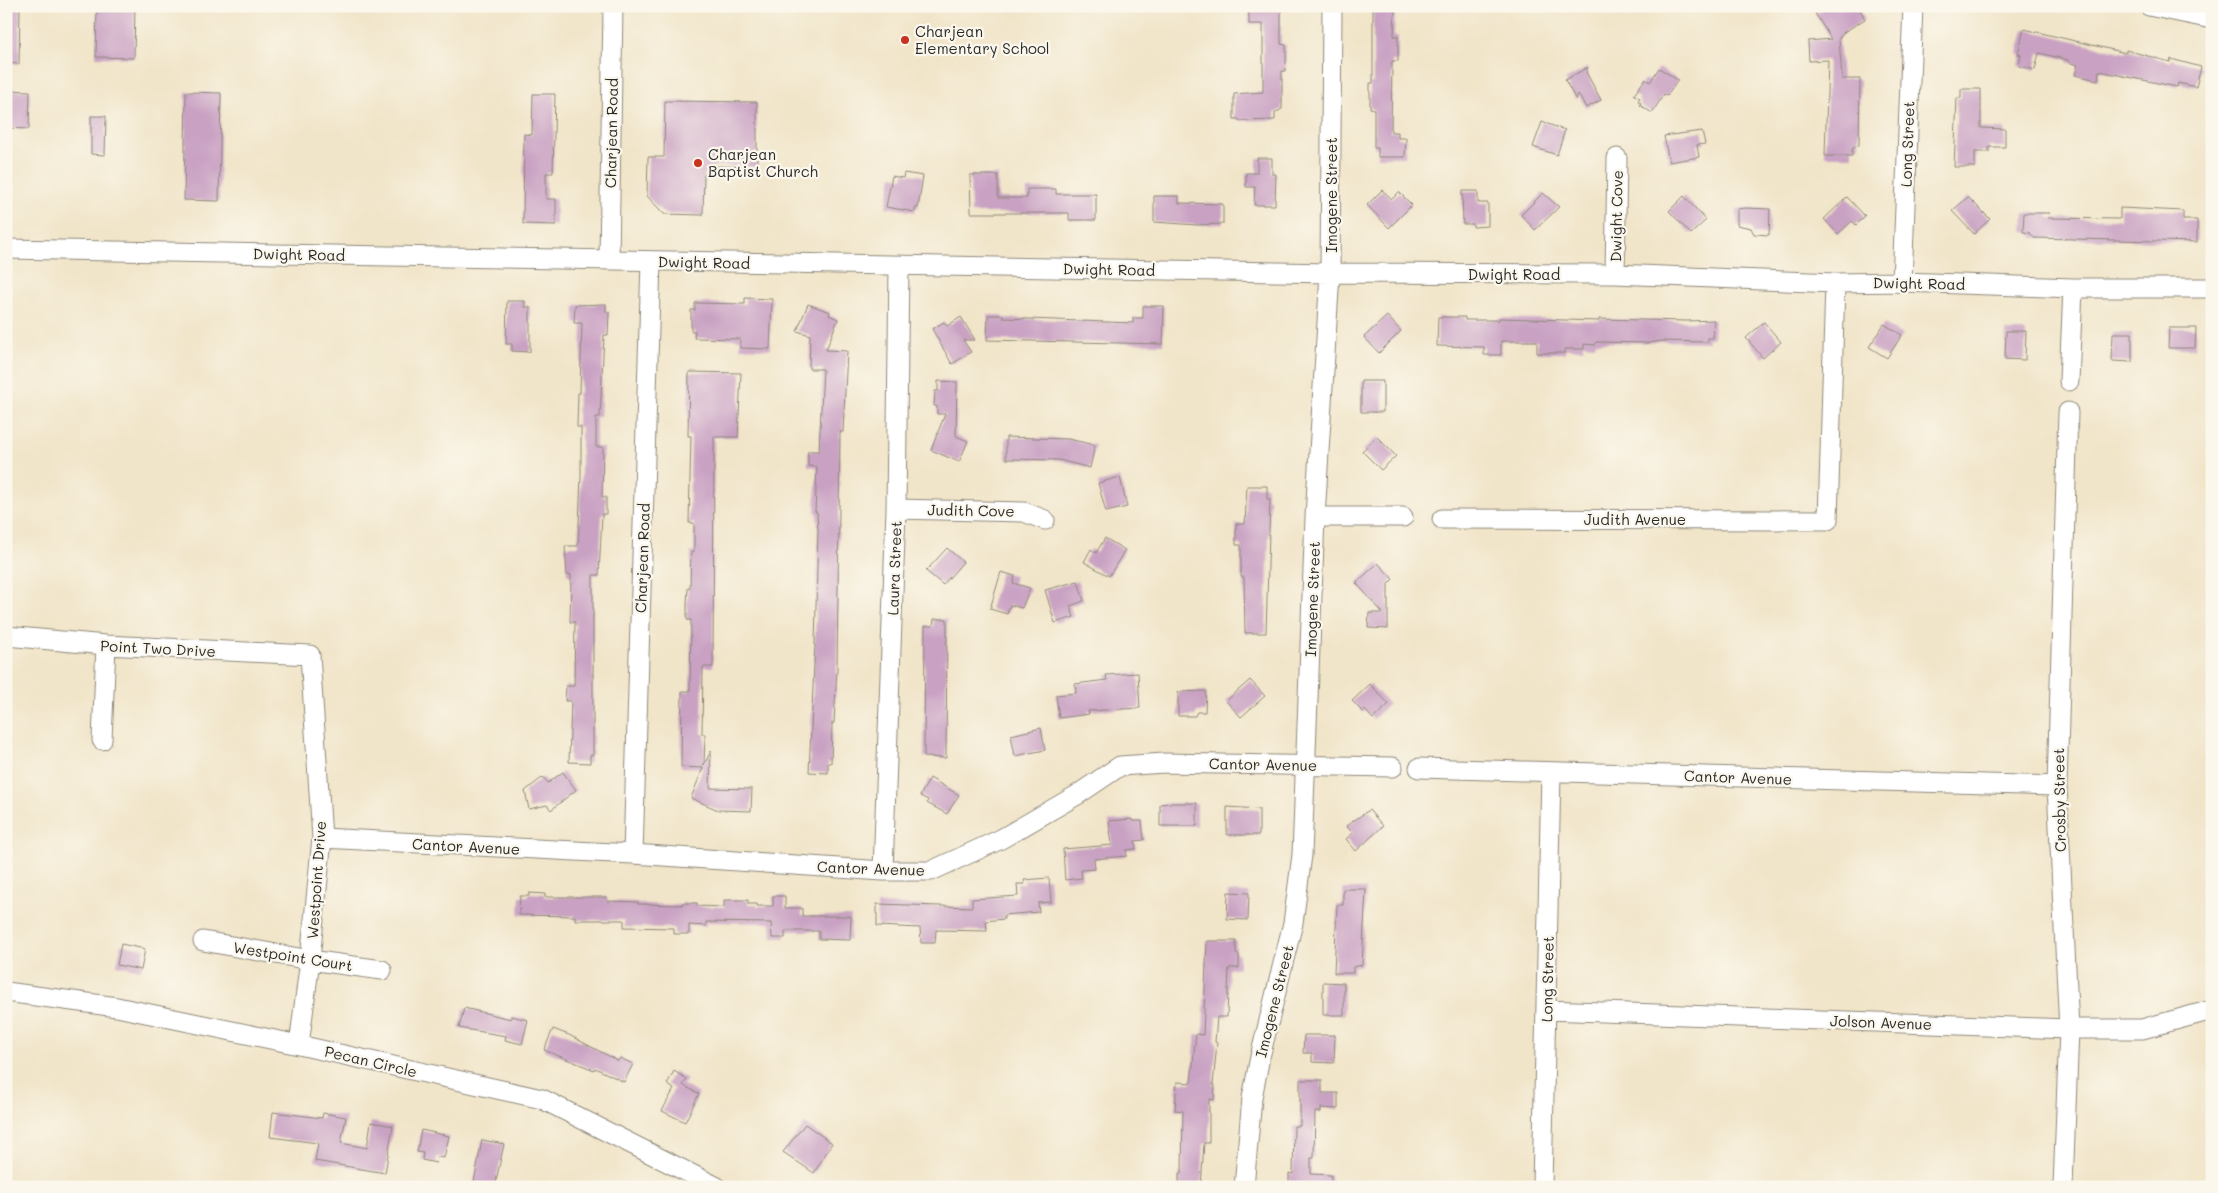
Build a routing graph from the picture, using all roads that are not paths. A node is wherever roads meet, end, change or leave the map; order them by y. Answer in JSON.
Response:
{"nodes":[{"id":1,"x":613,"y":6,"type":"edge"},
{"id":2,"x":1332,"y":6,"type":"edge"},
{"id":3,"x":1913,"y":6,"type":"edge"},
{"id":4,"x":2148,"y":6,"type":"edge"},
{"id":5,"x":2212,"y":19,"type":"edge"},
{"id":6,"x":1617,"y":158,"type":"dead end"},
{"id":7,"x":6,"y":249,"type":"edge"},
{"id":8,"x":609,"y":260,"type":"junction"},
{"id":9,"x":651,"y":261,"type":"junction"},
{"id":10,"x":899,"y":265,"type":"junction"},
{"id":11,"x":1330,"y":273,"type":"junction"},
{"id":12,"x":1615,"y":274,"type":"junction"},
{"id":13,"x":1902,"y":282,"type":"junction"},
{"id":14,"x":1836,"y":283,"type":"junction"},
{"id":15,"x":2073,"y":288,"type":"junction"},
{"id":16,"x":2212,"y":288,"type":"edge"},
{"id":17,"x":2069,"y":381,"type":"dead end"},
{"id":18,"x":2068,"y":412,"type":"dead end"},
{"id":19,"x":896,"y":509,"type":"junction"},
{"id":20,"x":1315,"y":517,"type":"junction"},
{"id":21,"x":1403,"y":517,"type":"dead end"},
{"id":22,"x":1442,"y":519,"type":"dead end"},
{"id":23,"x":1045,"y":520,"type":"dead end"},
{"id":24,"x":6,"y":636,"type":"edge"},
{"id":25,"x":106,"y":645,"type":"junction"},
{"id":26,"x":310,"y":656,"type":"joint"},
{"id":27,"x":102,"y":740,"type":"dead end"},
{"id":28,"x":1307,"y":764,"type":"junction"},
{"id":29,"x":1393,"y":767,"type":"dead end"},
{"id":30,"x":1419,"y":768,"type":"dead end"},
{"id":31,"x":1551,"y":772,"type":"junction"},
{"id":32,"x":2057,"y":786,"type":"junction"},
{"id":33,"x":322,"y":838,"type":"junction"},
{"id":34,"x":633,"y":854,"type":"junction"},
{"id":35,"x":883,"y":870,"type":"junction"},
{"id":36,"x":204,"y":941,"type":"dead end"},
{"id":37,"x":310,"y":960,"type":"junction"},
{"id":38,"x":382,"y":970,"type":"dead end"},
{"id":39,"x":6,"y":992,"type":"edge"},
{"id":40,"x":1547,"y":1010,"type":"junction"},
{"id":41,"x":2212,"y":1010,"type":"edge"},
{"id":42,"x":2069,"y":1029,"type":"junction"},
{"id":43,"x":299,"y":1045,"type":"junction"},
{"id":44,"x":717,"y":1187,"type":"edge"},
{"id":45,"x":1244,"y":1187,"type":"edge"},
{"id":46,"x":1542,"y":1187,"type":"edge"},
{"id":47,"x":2063,"y":1187,"type":"edge"}],
"edges":[{"from":1,"to":8,"type":"street","name":"Charjean Road"},
{"from":2,"to":11,"type":"street","name":"Imogene Street"},
{"from":3,"to":13,"type":"street","name":"Long Street"},
{"from":4,"to":5,"type":"street"},
{"from":6,"to":12,"type":"street","name":"Dwight Cove"},
{"from":7,"to":8,"type":"street","name":"Dwight Road"},
{"from":8,"to":9,"type":"street","name":"Dwight Road"},
{"from":9,"to":10,"type":"street","name":"Dwight Road"},
{"from":9,"to":34,"type":"street","name":"Charjean Road"},
{"from":10,"to":11,"type":"street","name":"Dwight Road"},
{"from":10,"to":19,"type":"street","name":"Laura Street"},
{"from":11,"to":12,"type":"street","name":"Dwight Road"},
{"from":11,"to":20,"type":"street","name":"Imogene Street"},
{"from":12,"to":14,"type":"street","name":"Dwight Road"},
{"from":13,"to":14,"type":"street","name":"Dwight Road"},
{"from":13,"to":15,"type":"street","name":"Dwight Road"},
{"from":14,"to":22,"type":"street","name":"Judith Avenue"},
{"from":15,"to":16,"type":"street","name":"Dwight Road"},
{"from":15,"to":17,"type":"street"},
{"from":18,"to":32,"type":"street","name":"Crosby Street"},
{"from":19,"to":23,"type":"street","name":"Judith Cove"},
{"from":19,"to":35,"type":"street","name":"Laura Street"},
{"from":20,"to":21,"type":"street"},
{"from":20,"to":28,"type":"street","name":"Imogene Street"},
{"from":24,"to":25,"type":"street","name":"Point Two Drive"},
{"from":25,"to":26,"type":"street","name":"Point Two Drive"},
{"from":25,"to":27,"type":"street"},
{"from":26,"to":33,"type":"street","name":"Westpoint Drive"},
{"from":28,"to":29,"type":"street","name":"Cantor Avenue"},
{"from":28,"to":35,"type":"street","name":"Cantor Avenue"},
{"from":28,"to":45,"type":"street","name":"Imogene Street"},
{"from":30,"to":31,"type":"street","name":"Cantor Avenue"},
{"from":31,"to":32,"type":"street","name":"Cantor Avenue"},
{"from":31,"to":40,"type":"street","name":"Long Street"},
{"from":32,"to":42,"type":"street","name":"Crosby Street"},
{"from":33,"to":34,"type":"street","name":"Cantor Avenue"},
{"from":33,"to":37,"type":"street","name":"Westpoint Drive"},
{"from":34,"to":35,"type":"street","name":"Cantor Avenue"},
{"from":36,"to":37,"type":"street","name":"Westpoint Court"},
{"from":37,"to":38,"type":"street","name":"Westpoint Court"},
{"from":37,"to":43,"type":"street","name":"Westpoint Drive"},
{"from":39,"to":43,"type":"street","name":"Pecan Circle"},
{"from":40,"to":42,"type":"street","name":"Jolson Avenue"},
{"from":40,"to":46,"type":"street","name":"Long Street"},
{"from":41,"to":42,"type":"street","name":"Jolson Avenue"},
{"from":42,"to":47,"type":"street","name":"Crosby Street"},
{"from":43,"to":44,"type":"street","name":"Pecan Circle"}]}
